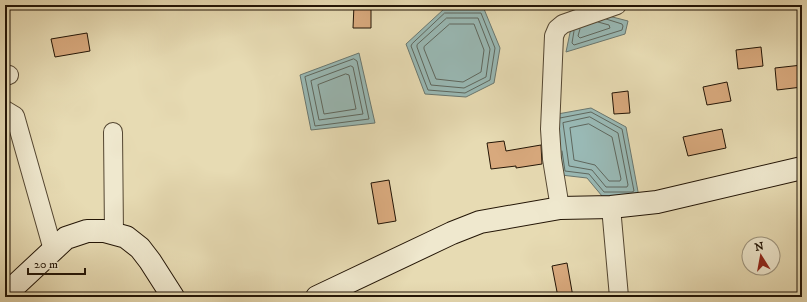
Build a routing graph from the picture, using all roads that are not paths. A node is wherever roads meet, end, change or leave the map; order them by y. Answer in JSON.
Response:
{"nodes":[{"id":1,"x":617,"y":5,"type":"edge"},
{"id":2,"x":5,"y":110,"type":"edge"},
{"id":3,"x":113,"y":132,"type":"dead end"},
{"id":4,"x":802,"y":168,"type":"edge"},
{"id":5,"x":611,"y":207,"type":"junction"},
{"id":6,"x":560,"y":208,"type":"junction"},
{"id":7,"x":114,"y":234,"type":"junction"},
{"id":8,"x":53,"y":250,"type":"junction"},
{"id":9,"x":5,"y":295,"type":"edge"},
{"id":10,"x":173,"y":297,"type":"edge"},
{"id":11,"x":317,"y":297,"type":"edge"},
{"id":12,"x":619,"y":297,"type":"edge"}],
"edges":[{"from":1,"to":6,"type":"street"},
{"from":2,"to":8,"type":"street"},
{"from":3,"to":7,"type":"street"},
{"from":4,"to":5,"type":"street"},
{"from":5,"to":6,"type":"street"},
{"from":5,"to":12,"type":"street"},
{"from":6,"to":11,"type":"street"},
{"from":7,"to":8,"type":"street"},
{"from":7,"to":10,"type":"street"},
{"from":8,"to":9,"type":"street"}]}
